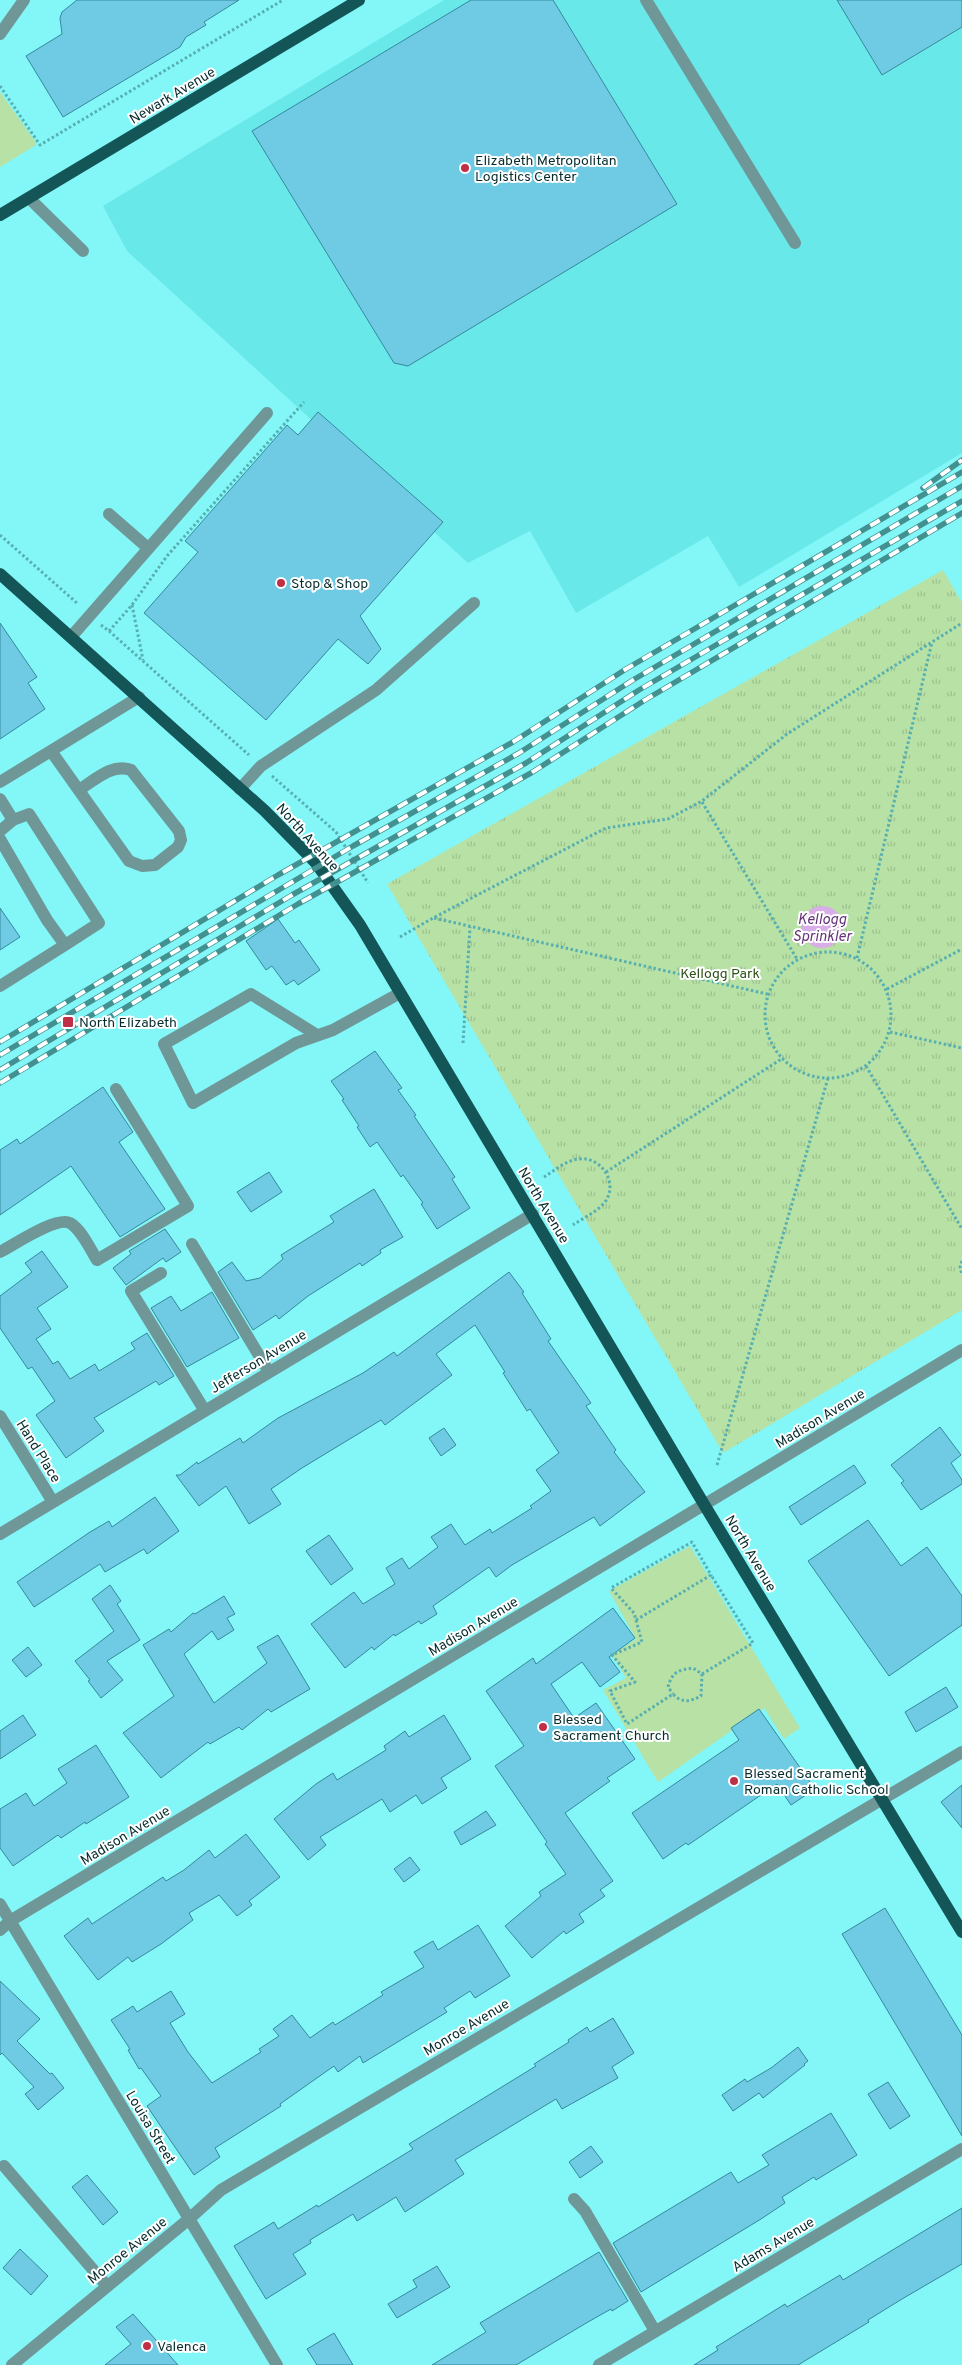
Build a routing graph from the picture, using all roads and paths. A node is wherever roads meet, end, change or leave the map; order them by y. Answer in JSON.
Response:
{"nodes":[{"id":1,"x":24,"y":0,"type":"edge"},
{"id":2,"x":283,"y":0,"type":"edge"},
{"id":3,"x":360,"y":0,"type":"edge"},
{"id":4,"x":646,"y":0,"type":"edge"},
{"id":5,"x":1,"y":30,"type":"edge"},
{"id":6,"x":0,"y":86,"type":"edge"},
{"id":7,"x":29,"y":198,"type":"junction"},
{"id":8,"x":0,"y":215,"type":"edge"},
{"id":9,"x":795,"y":243,"type":"dead end"},
{"id":10,"x":84,"y":251,"type":"dead end"},
{"id":11,"x":267,"y":413,"type":"dead end"},
{"id":12,"x":109,"y":514,"type":"dead end"},
{"id":13,"x":148,"y":548,"type":"junction"},
{"id":14,"x":0,"y":574,"type":"edge"},
{"id":15,"x":474,"y":604,"type":"dead end"},
{"id":16,"x":132,"y":605,"type":"dead end"},
{"id":17,"x":962,"y":623,"type":"edge"},
{"id":18,"x":109,"y":632,"type":"dead end"},
{"id":19,"x":72,"y":637,"type":"junction"},
{"id":20,"x":932,"y":642,"type":"junction"},
{"id":21,"x":143,"y":662,"type":"junction"},
{"id":22,"x":139,"y":696,"type":"junction"},
{"id":23,"x":51,"y":751,"type":"junction"},
{"id":24,"x":262,"y":766,"type":"junction"},
{"id":25,"x":0,"y":782,"type":"edge"},
{"id":26,"x":240,"y":789,"type":"junction"},
{"id":27,"x":79,"y":790,"type":"junction"},
{"id":28,"x":0,"y":799,"type":"edge"},
{"id":29,"x":702,"y":802,"type":"junction"},
{"id":30,"x":13,"y":820,"type":"junction"},
{"id":31,"x":0,"y":831,"type":"edge"},
{"id":32,"x":0,"y":839,"type":"edge"},
{"id":33,"x":368,"y":883,"type":"dead end"},
{"id":34,"x":432,"y":918,"type":"junction"},
{"id":35,"x":470,"y":927,"type":"junction"},
{"id":36,"x":400,"y":938,"type":"dead end"},
{"id":37,"x":65,"y":945,"type":"junction"},
{"id":38,"x":962,"y":949,"type":"edge"},
{"id":39,"x":857,"y":958,"type":"junction"},
{"id":40,"x":797,"y":959,"type":"junction"},
{"id":41,"x":0,"y":986,"type":"edge"},
{"id":42,"x":887,"y":989,"type":"junction"},
{"id":43,"x":400,"y":993,"type":"junction"},
{"id":44,"x":767,"y":994,"type":"junction"},
{"id":45,"x":890,"y":1032,"type":"junction"},
{"id":46,"x":317,"y":1035,"type":"junction"},
{"id":47,"x":463,"y":1042,"type":"dead end"},
{"id":48,"x":962,"y":1048,"type":"edge"},
{"id":49,"x":783,"y":1058,"type":"junction"},
{"id":50,"x":866,"y":1066,"type":"junction"},
{"id":51,"x":828,"y":1078,"type":"junction"},
{"id":52,"x":116,"y":1089,"type":"dead end"},
{"id":53,"x":606,"y":1172,"type":"junction"},
{"id":54,"x":544,"y":1177,"type":"dead end"},
{"id":55,"x":532,"y":1214,"type":"junction"},
{"id":56,"x":573,"y":1225,"type":"dead end"},
{"id":57,"x":962,"y":1229,"type":"edge"},
{"id":58,"x":192,"y":1244,"type":"dead end"},
{"id":59,"x":0,"y":1252,"type":"edge"},
{"id":60,"x":962,"y":1261,"type":"edge"},
{"id":61,"x":161,"y":1273,"type":"dead end"},
{"id":62,"x":962,"y":1275,"type":"edge"},
{"id":63,"x":962,"y":1350,"type":"edge"},
{"id":64,"x":269,"y":1372,"type":"junction"},
{"id":65,"x":205,"y":1410,"type":"junction"},
{"id":66,"x":0,"y":1416,"type":"edge"},
{"id":67,"x":717,"y":1465,"type":"dead end"},
{"id":68,"x":53,"y":1502,"type":"junction"},
{"id":69,"x":704,"y":1506,"type":"junction"},
{"id":70,"x":0,"y":1534,"type":"edge"},
{"id":71,"x":711,"y":1575,"type":"junction"},
{"id":72,"x":636,"y":1620,"type":"junction"},
{"id":73,"x":702,"y":1674,"type":"junction"},
{"id":74,"x":673,"y":1694,"type":"junction"},
{"id":75,"x":962,"y":1752,"type":"edge"},
{"id":76,"x":883,"y":1799,"type":"junction"},
{"id":77,"x":0,"y":1904,"type":"edge"},
{"id":78,"x":10,"y":1922,"type":"junction"},
{"id":79,"x":0,"y":1930,"type":"edge"},
{"id":80,"x":962,"y":1932,"type":"edge"},
{"id":81,"x":962,"y":2149,"type":"edge"},
{"id":82,"x":4,"y":2166,"type":"dead end"},
{"id":83,"x":574,"y":2199,"type":"dead end"},
{"id":84,"x":189,"y":2219,"type":"junction"},
{"id":85,"x":107,"y":2286,"type":"junction"},
{"id":86,"x":655,"y":2331,"type":"junction"},
{"id":87,"x":12,"y":2365,"type":"edge"},
{"id":88,"x":277,"y":2365,"type":"edge"},
{"id":89,"x":599,"y":2365,"type":"edge"}],
"edges":[{"from":1,"to":5,"type":"street"},
{"from":2,"to":6,"type":"path"},
{"from":3,"to":7,"type":"main road","name":"Newark Avenue"},
{"from":4,"to":9,"type":"street"},
{"from":7,"to":8,"type":"main road","name":"Newark Avenue"},
{"from":7,"to":10,"type":"street"},
{"from":11,"to":13,"type":"street"},
{"from":12,"to":13,"type":"street"},
{"from":13,"to":19,"type":"street"},
{"from":14,"to":19,"type":"main road","name":"North Avenue"},
{"from":15,"to":24,"type":"street"},
{"from":16,"to":21,"type":"path"},
{"from":17,"to":20,"type":"path"},
{"from":18,"to":21,"type":"path"},
{"from":19,"to":22,"type":"main road","name":"North Avenue"},
{"from":20,"to":29,"type":"path"},
{"from":20,"to":39,"type":"path"},
{"from":21,"to":24,"type":"path"},
{"from":22,"to":23,"type":"street"},
{"from":22,"to":26,"type":"main road","name":"North Avenue"},
{"from":23,"to":25,"type":"street"},
{"from":23,"to":27,"type":"street"},
{"from":24,"to":26,"type":"street"},
{"from":24,"to":33,"type":"path"},
{"from":26,"to":43,"type":"main road","name":"North Avenue"},
{"from":27,"to":27,"type":"street"},
{"from":28,"to":30,"type":"street"},
{"from":29,"to":34,"type":"path"},
{"from":29,"to":40,"type":"path"},
{"from":30,"to":31,"type":"street"},
{"from":30,"to":37,"type":"street"},
{"from":32,"to":37,"type":"street"},
{"from":34,"to":35,"type":"path"},
{"from":34,"to":36,"type":"path"},
{"from":35,"to":44,"type":"path"},
{"from":35,"to":47,"type":"path"},
{"from":37,"to":41,"type":"street"},
{"from":38,"to":42,"type":"path"},
{"from":39,"to":40,"type":"path"},
{"from":39,"to":42,"type":"path"},
{"from":40,"to":44,"type":"path"},
{"from":42,"to":45,"type":"path"},
{"from":43,"to":46,"type":"street"},
{"from":43,"to":55,"type":"main road","name":"North Avenue"},
{"from":44,"to":49,"type":"path"},
{"from":45,"to":48,"type":"path"},
{"from":45,"to":50,"type":"path"},
{"from":46,"to":46,"type":"street"},
{"from":49,"to":51,"type":"path"},
{"from":49,"to":53,"type":"path"},
{"from":50,"to":51,"type":"path"},
{"from":50,"to":57,"type":"path"},
{"from":51,"to":67,"type":"path"},
{"from":52,"to":59,"type":"street"},
{"from":53,"to":54,"type":"path"},
{"from":53,"to":56,"type":"path"},
{"from":55,"to":64,"type":"street","name":"Jefferson Avenue"},
{"from":55,"to":69,"type":"main road","name":"North Avenue"},
{"from":58,"to":64,"type":"street"},
{"from":60,"to":62,"type":"path"},
{"from":61,"to":65,"type":"street"},
{"from":63,"to":69,"type":"street","name":"Madison Avenue"},
{"from":64,"to":65,"type":"street","name":"Jefferson Avenue"},
{"from":65,"to":68,"type":"street","name":"Jefferson Avenue"},
{"from":66,"to":68,"type":"street","name":"Hand Place"},
{"from":68,"to":70,"type":"street","name":"Jefferson Avenue"},
{"from":69,"to":76,"type":"main road","name":"North Avenue"},
{"from":69,"to":78,"type":"street","name":"Madison Avenue"},
{"from":71,"to":72,"type":"path"},
{"from":71,"to":72,"type":"path"},
{"from":71,"to":73,"type":"path"},
{"from":72,"to":74,"type":"path"},
{"from":73,"to":74,"type":"path"},
{"from":73,"to":74,"type":"path"},
{"from":75,"to":76,"type":"street","name":"Monroe Avenue"},
{"from":76,"to":80,"type":"main road","name":"North Avenue"},
{"from":76,"to":84,"type":"street","name":"Monroe Avenue"},
{"from":77,"to":78,"type":"street","name":"Louisa Street"},
{"from":78,"to":79,"type":"street","name":"Madison Avenue"},
{"from":78,"to":84,"type":"street","name":"Louisa Street"},
{"from":81,"to":86,"type":"street","name":"Adams Avenue"},
{"from":82,"to":85,"type":"street"},
{"from":83,"to":86,"type":"street"},
{"from":84,"to":85,"type":"street","name":"Monroe Avenue"},
{"from":84,"to":88,"type":"street","name":"Louisa Street"},
{"from":85,"to":87,"type":"street","name":"Monroe Avenue"},
{"from":86,"to":89,"type":"street","name":"Adams Avenue"}]}
